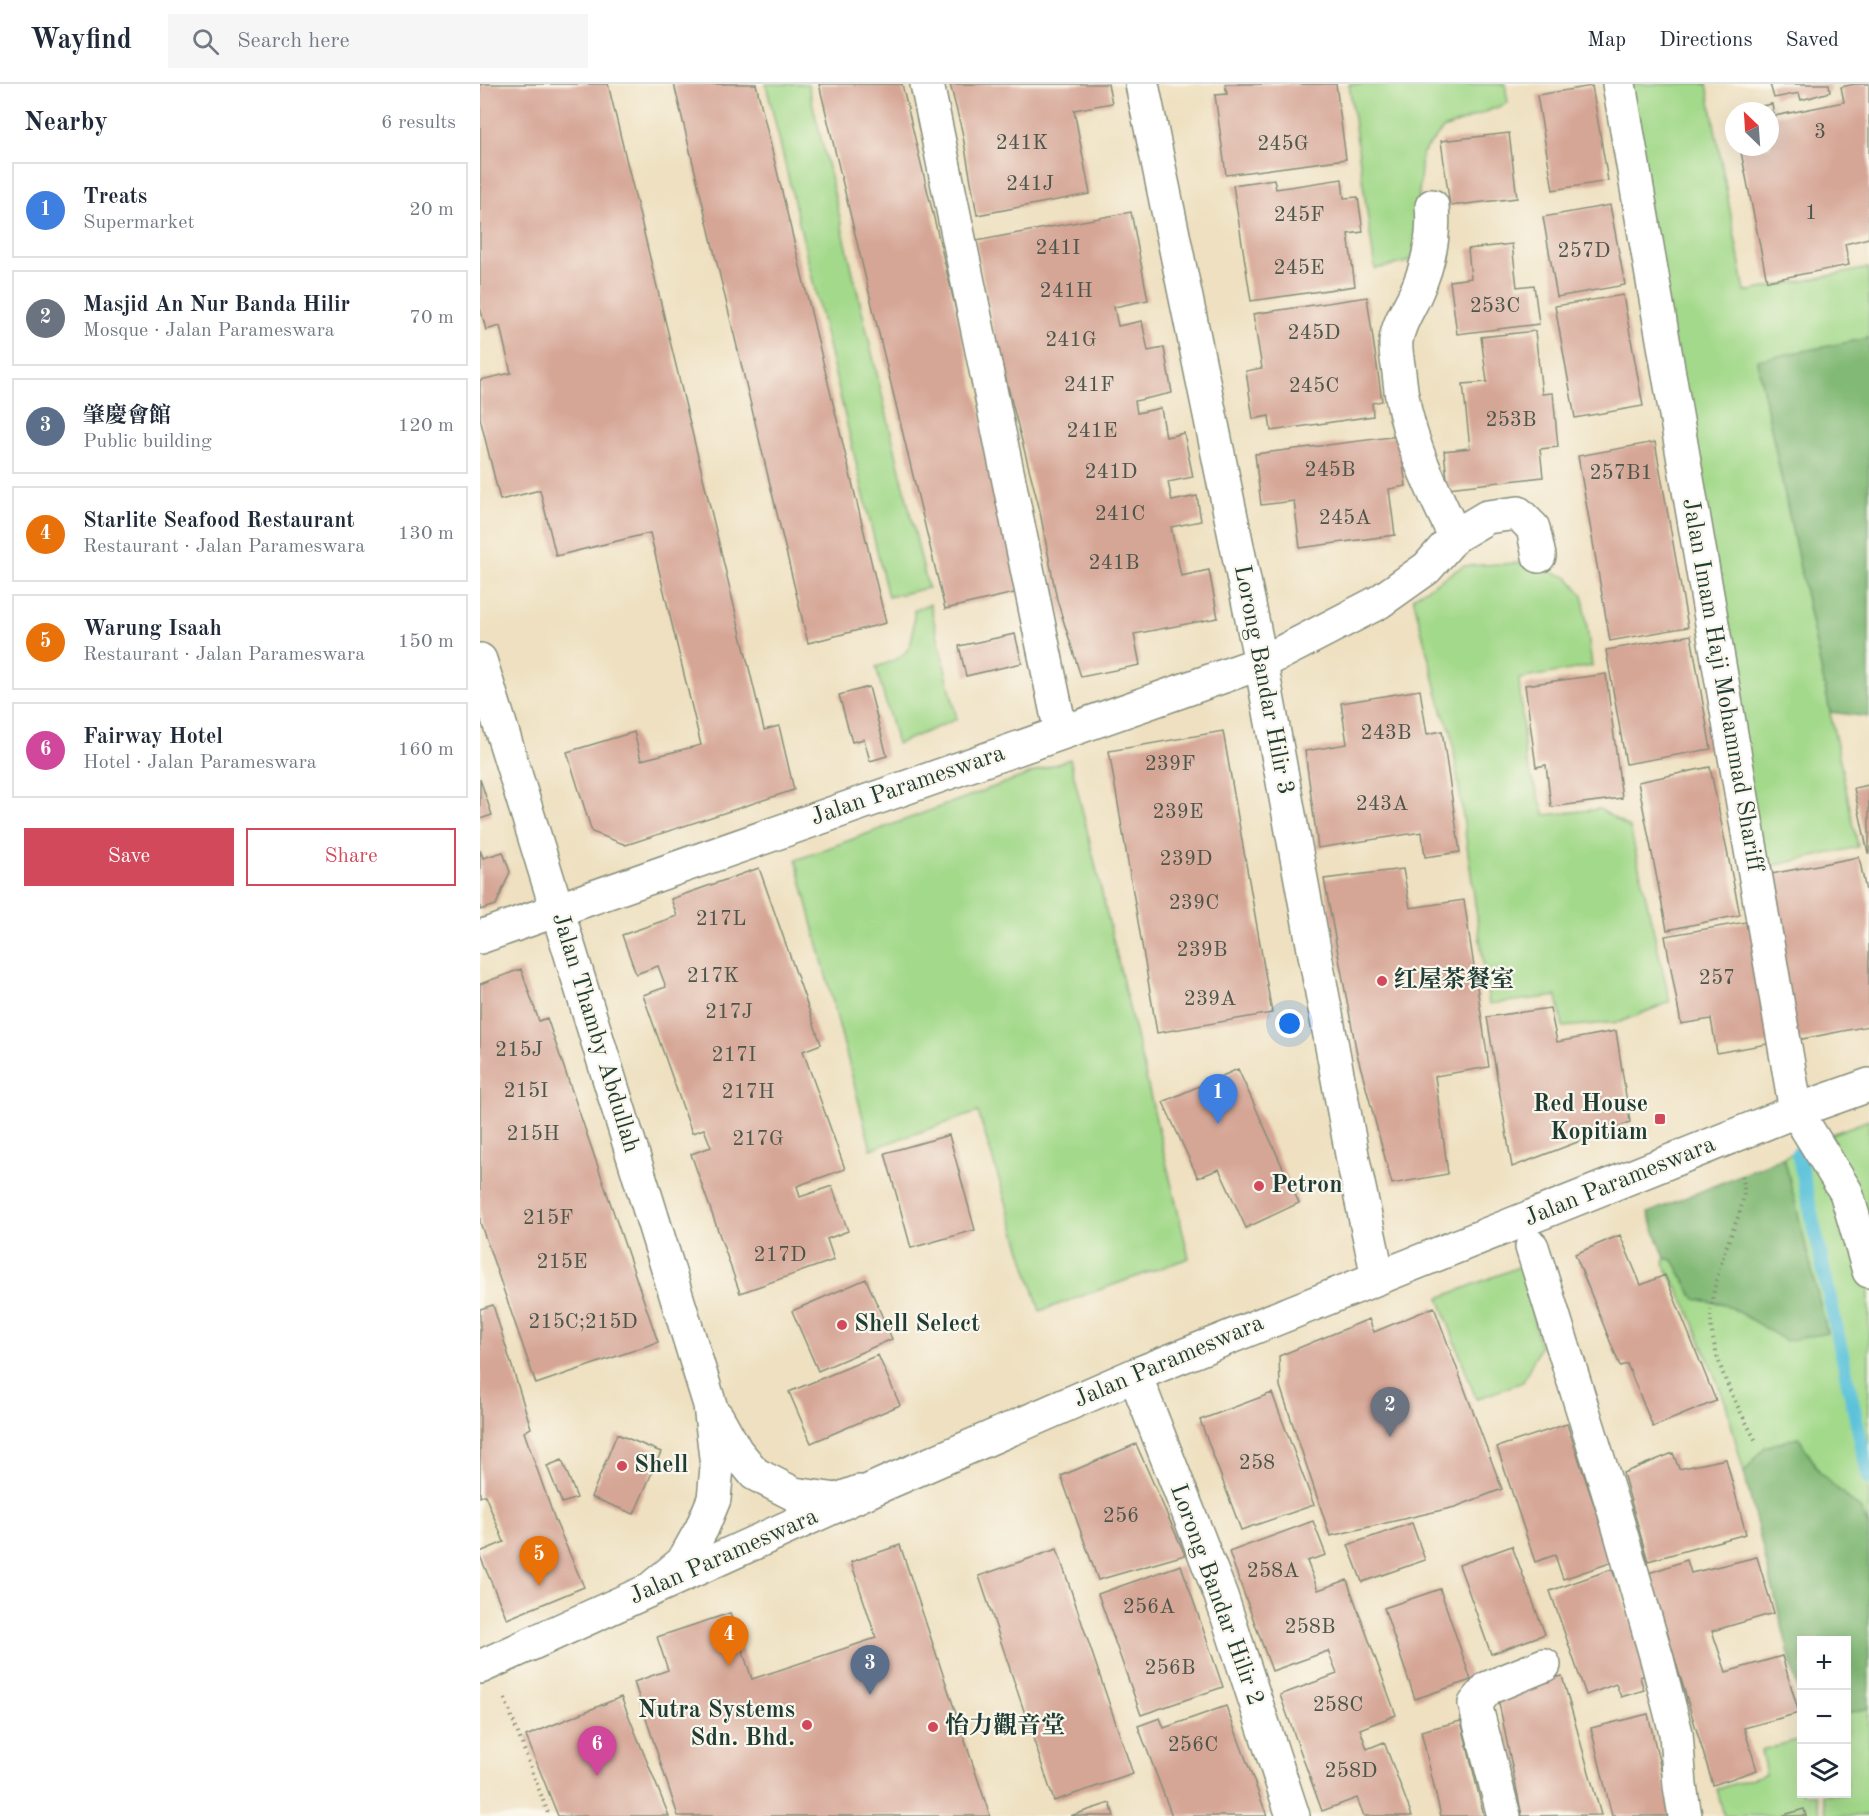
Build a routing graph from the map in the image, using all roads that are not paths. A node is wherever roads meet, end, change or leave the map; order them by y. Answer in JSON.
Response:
{"nodes":[{"id":1,"x":927,"y":84,"type":"edge"},
{"id":2,"x":1142,"y":84,"type":"edge"},
{"id":3,"x":1618,"y":84,"type":"edge"},
{"id":4,"x":1431,"y":206,"type":"dead end"},
{"id":5,"x":1455,"y":536,"type":"junction"},
{"id":6,"x":1539,"y":556,"type":"dead end"},
{"id":7,"x":480,"y":660,"type":"edge"},
{"id":8,"x":1261,"y":663,"type":"junction"},
{"id":9,"x":1061,"y":733,"type":"junction"},
{"id":10,"x":556,"y":910,"type":"junction"},
{"id":11,"x":480,"y":937,"type":"edge"},
{"id":12,"x":1869,"y":1085,"type":"edge"},
{"id":13,"x":1796,"y":1111,"type":"junction"},
{"id":14,"x":1532,"y":1247,"type":"dead end"},
{"id":15,"x":1869,"y":1271,"type":"edge"},
{"id":16,"x":1378,"y":1277,"type":"junction"},
{"id":17,"x":1135,"y":1375,"type":"junction"},
{"id":18,"x":710,"y":1405,"type":"junction"},
{"id":19,"x":884,"y":1484,"type":"junction"},
{"id":20,"x":645,"y":1593,"type":"junction"},
{"id":21,"x":486,"y":1665,"type":"edge"},
{"id":22,"x":1544,"y":1665,"type":"dead end"},
{"id":23,"x":1293,"y":1816,"type":"edge"},
{"id":24,"x":1504,"y":1816,"type":"edge"},
{"id":25,"x":1685,"y":1816,"type":"edge"}],
"edges":[{"from":1,"to":9,"type":"street"},
{"from":2,"to":8,"type":"street","name":"Lorong Bandar Hilir 3"},
{"from":3,"to":13,"type":"street","name":"Jalan Imam Haji Mohammad Shariff"},
{"from":4,"to":5,"type":"street"},
{"from":5,"to":6,"type":"street","name":"Jalan Parameswara"},
{"from":5,"to":8,"type":"street","name":"Jalan Parameswara"},
{"from":7,"to":10,"type":"street","name":"Jalan Thamby Abdullah"},
{"from":8,"to":9,"type":"street","name":"Jalan Parameswara"},
{"from":8,"to":16,"type":"street","name":"Lorong Bandar Hilir 3"},
{"from":9,"to":10,"type":"street","name":"Jalan Parameswara"},
{"from":10,"to":11,"type":"street","name":"Jalan Parameswara"},
{"from":10,"to":18,"type":"street","name":"Jalan Thamby Abdullah"},
{"from":12,"to":13,"type":"street","name":"Jalan Parameswara"},
{"from":13,"to":15,"type":"street","name":"Jalan Imam Haji Mohammad Shariff"},
{"from":13,"to":16,"type":"street","name":"Jalan Parameswara"},
{"from":14,"to":25,"type":"street"},
{"from":16,"to":17,"type":"street","name":"Jalan Parameswara"},
{"from":17,"to":19,"type":"street","name":"Jalan Parameswara"},
{"from":17,"to":23,"type":"street","name":"Lorong Bandar Hilir 2"},
{"from":18,"to":19,"type":"street","name":"Jalan Thamby Abdullah"},
{"from":18,"to":20,"type":"street","name":"Jalan Thamby Abdullah"},
{"from":19,"to":20,"type":"street","name":"Jalan Parameswara"},
{"from":20,"to":21,"type":"street","name":"Jalan Parameswara"},
{"from":22,"to":24,"type":"street"}]}
